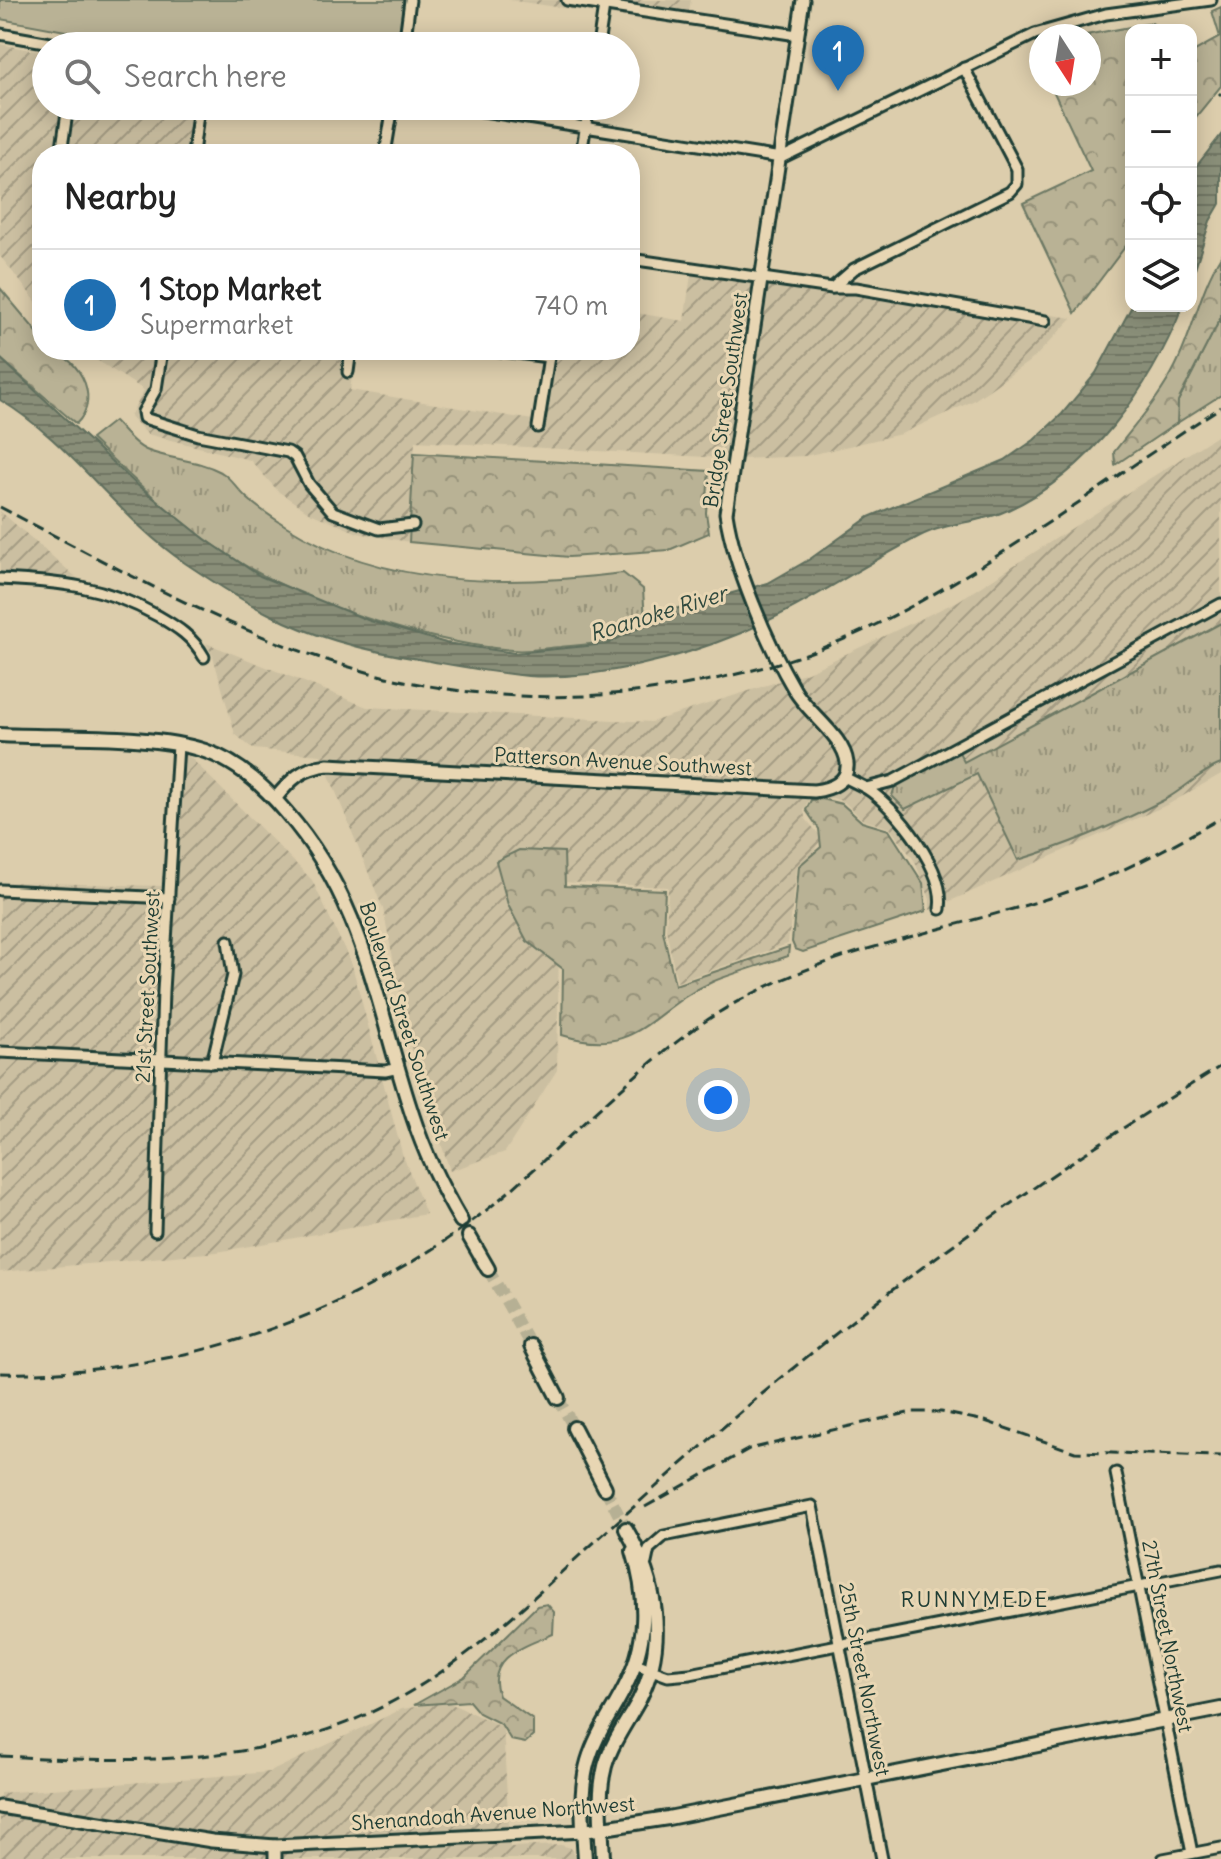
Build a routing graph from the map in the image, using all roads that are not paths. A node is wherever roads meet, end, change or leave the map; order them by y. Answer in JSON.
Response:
{"nodes":[{"id":1,"x":410,"y":0,"type":"edge"},
{"id":2,"x":567,"y":0,"type":"edge"},
{"id":3,"x":803,"y":0,"type":"edge"},
{"id":4,"x":1211,"y":0,"type":"edge"},
{"id":5,"x":1197,"y":2,"type":"edge"},
{"id":6,"x":604,"y":6,"type":"junction"},
{"id":7,"x":406,"y":32,"type":"edge"},
{"id":8,"x":600,"y":32,"type":"edge"},
{"id":9,"x":0,"y":34,"type":"edge"},
{"id":10,"x":797,"y":35,"type":"junction"},
{"id":11,"x":32,"y":40,"type":"edge"},
{"id":12,"x":964,"y":68,"type":"junction"},
{"id":13,"x":66,"y":120,"type":"edge"},
{"id":14,"x":197,"y":120,"type":"edge"},
{"id":15,"x":391,"y":120,"type":"edge"},
{"id":16,"x":536,"y":120,"type":"edge"},
{"id":17,"x":586,"y":120,"type":"edge"},
{"id":18,"x":585,"y":128,"type":"junction"},
{"id":19,"x":62,"y":144,"type":"edge"},
{"id":20,"x":194,"y":144,"type":"edge"},
{"id":21,"x":387,"y":144,"type":"edge"},
{"id":22,"x":583,"y":144,"type":"edge"},
{"id":23,"x":778,"y":158,"type":"junction"},
{"id":24,"x":640,"y":260,"type":"edge"},
{"id":25,"x":760,"y":278,"type":"junction"},
{"id":26,"x":832,"y":288,"type":"junction"},
{"id":27,"x":1045,"y":321,"type":"dead end"},
{"id":28,"x":160,"y":360,"type":"edge"},
{"id":29,"x":350,"y":360,"type":"edge"},
{"id":30,"x":548,"y":360,"type":"edge"},
{"id":31,"x":348,"y":372,"type":"dead end"},
{"id":32,"x":538,"y":427,"type":"dead end"},
{"id":33,"x":413,"y":525,"type":"dead end"},
{"id":34,"x":0,"y":579,"type":"edge"},
{"id":35,"x":1221,"y":604,"type":"edge"},
{"id":36,"x":204,"y":657,"type":"dead end"},
{"id":37,"x":0,"y":735,"type":"edge"},
{"id":38,"x":178,"y":745,"type":"junction"},
{"id":39,"x":844,"y":777,"type":"junction"},
{"id":40,"x":866,"y":788,"type":"junction"},
{"id":41,"x":275,"y":799,"type":"junction"},
{"id":42,"x":0,"y":890,"type":"edge"},
{"id":43,"x":169,"y":898,"type":"junction"},
{"id":44,"x":940,"y":909,"type":"dead end"},
{"id":45,"x":228,"y":941,"type":"dead end"},
{"id":46,"x":0,"y":1052,"type":"edge"},
{"id":47,"x":161,"y":1060,"type":"junction"},
{"id":48,"x":212,"y":1063,"type":"junction"},
{"id":49,"x":399,"y":1068,"type":"junction"},
{"id":50,"x":461,"y":1221,"type":"dead end"},
{"id":51,"x":155,"y":1231,"type":"dead end"},
{"id":52,"x":469,"y":1236,"type":"dead end"},
{"id":53,"x":488,"y":1269,"type":"tunnel mouth"},
{"id":54,"x":531,"y":1346,"type":"tunnel mouth"},
{"id":55,"x":558,"y":1398,"type":"tunnel mouth"},
{"id":56,"x":574,"y":1428,"type":"tunnel mouth"},
{"id":57,"x":1116,"y":1473,"type":"dead end"},
{"id":58,"x":605,"y":1488,"type":"tunnel mouth"},
{"id":59,"x":646,"y":1563,"type":"junction"},
{"id":60,"x":1221,"y":1570,"type":"edge"},
{"id":61,"x":1140,"y":1586,"type":"junction"},
{"id":62,"x":840,"y":1646,"type":"junction"},
{"id":63,"x":635,"y":1664,"type":"junction"},
{"id":64,"x":651,"y":1671,"type":"junction"},
{"id":65,"x":1221,"y":1709,"type":"edge"},
{"id":66,"x":1167,"y":1720,"type":"junction"},
{"id":67,"x":866,"y":1779,"type":"junction"},
{"id":68,"x":0,"y":1807,"type":"edge"},
{"id":69,"x":602,"y":1829,"type":"junction"},
{"id":70,"x":584,"y":1831,"type":"junction"},
{"id":71,"x":1221,"y":1848,"type":"edge"},
{"id":72,"x":275,"y":1853,"type":"edge"},
{"id":73,"x":1192,"y":1853,"type":"junction"},
{"id":74,"x":585,"y":1859,"type":"edge"},
{"id":75,"x":603,"y":1859,"type":"edge"},
{"id":76,"x":882,"y":1859,"type":"edge"},
{"id":77,"x":1163,"y":1859,"type":"edge"}],
"edges":[{"from":1,"to":7,"type":"street"},
{"from":2,"to":6,"type":"street"},
{"from":3,"to":10,"type":"street","name":"Bridge Street Southwest"},
{"from":4,"to":5,"type":"street"},
{"from":5,"to":12,"type":"street"},
{"from":6,"to":8,"type":"street"},
{"from":6,"to":10,"type":"street"},
{"from":9,"to":11,"type":"street"},
{"from":10,"to":23,"type":"street","name":"Bridge Street Southwest"},
{"from":12,"to":23,"type":"street"},
{"from":12,"to":26,"type":"street"},
{"from":13,"to":19,"type":"street"},
{"from":14,"to":20,"type":"street"},
{"from":15,"to":21,"type":"street"},
{"from":16,"to":18,"type":"street"},
{"from":17,"to":18,"type":"street"},
{"from":18,"to":22,"type":"street"},
{"from":18,"to":23,"type":"street"},
{"from":23,"to":25,"type":"street","name":"Bridge Street Southwest"},
{"from":24,"to":25,"type":"street"},
{"from":25,"to":26,"type":"street"},
{"from":25,"to":39,"type":"street","name":"Bridge Street Southwest"},
{"from":26,"to":27,"type":"street"},
{"from":28,"to":33,"type":"street"},
{"from":29,"to":31,"type":"street"},
{"from":30,"to":32,"type":"street"},
{"from":34,"to":36,"type":"street"},
{"from":35,"to":40,"type":"street"},
{"from":37,"to":38,"type":"main road"},
{"from":38,"to":41,"type":"main road"},
{"from":38,"to":43,"type":"street","name":"21st Street Southwest"},
{"from":39,"to":40,"type":"street"},
{"from":39,"to":41,"type":"street","name":"Patterson Avenue Southwest"},
{"from":40,"to":44,"type":"street"},
{"from":41,"to":49,"type":"main road","name":"Boulevard Street Southwest"},
{"from":42,"to":43,"type":"street"},
{"from":43,"to":47,"type":"street","name":"21st Street Southwest"},
{"from":45,"to":48,"type":"street"},
{"from":46,"to":47,"type":"street"},
{"from":47,"to":48,"type":"street"},
{"from":47,"to":51,"type":"street","name":"21st Street Southwest"},
{"from":48,"to":49,"type":"street"},
{"from":49,"to":50,"type":"main road","name":"Boulevard Street Southwest"},
{"from":52,"to":53,"type":"main road"},
{"from":54,"to":55,"type":"main road"},
{"from":56,"to":58,"type":"main road"},
{"from":57,"to":61,"type":"street","name":"27th Street Northwest"},
{"from":59,"to":62,"type":"street","name":"25th Street Northwest"},
{"from":59,"to":63,"type":"main road"},
{"from":59,"to":64,"type":"main road"},
{"from":60,"to":61,"type":"street"},
{"from":61,"to":62,"type":"street"},
{"from":61,"to":66,"type":"street","name":"27th Street Northwest"},
{"from":62,"to":64,"type":"street"},
{"from":62,"to":67,"type":"street","name":"25th Street Northwest"},
{"from":63,"to":64,"type":"street"},
{"from":63,"to":70,"type":"main road"},
{"from":64,"to":69,"type":"main road"},
{"from":65,"to":66,"type":"main road","name":"Shenandoah Avenue Northwest"},
{"from":66,"to":67,"type":"main road","name":"Shenandoah Avenue Northwest"},
{"from":66,"to":73,"type":"street","name":"27th Street Northwest"},
{"from":67,"to":69,"type":"main road","name":"Shenandoah Avenue Northwest"},
{"from":67,"to":76,"type":"street","name":"25th Street Northwest"},
{"from":68,"to":72,"type":"street","name":"Shenandoah Avenue Northwest"},
{"from":69,"to":70,"type":"main road","name":"Shenandoah Avenue Northwest"},
{"from":69,"to":75,"type":"main road"},
{"from":70,"to":72,"type":"street","name":"Shenandoah Avenue Northwest"},
{"from":70,"to":74,"type":"main road"},
{"from":71,"to":73,"type":"street"},
{"from":73,"to":77,"type":"street"}]}
